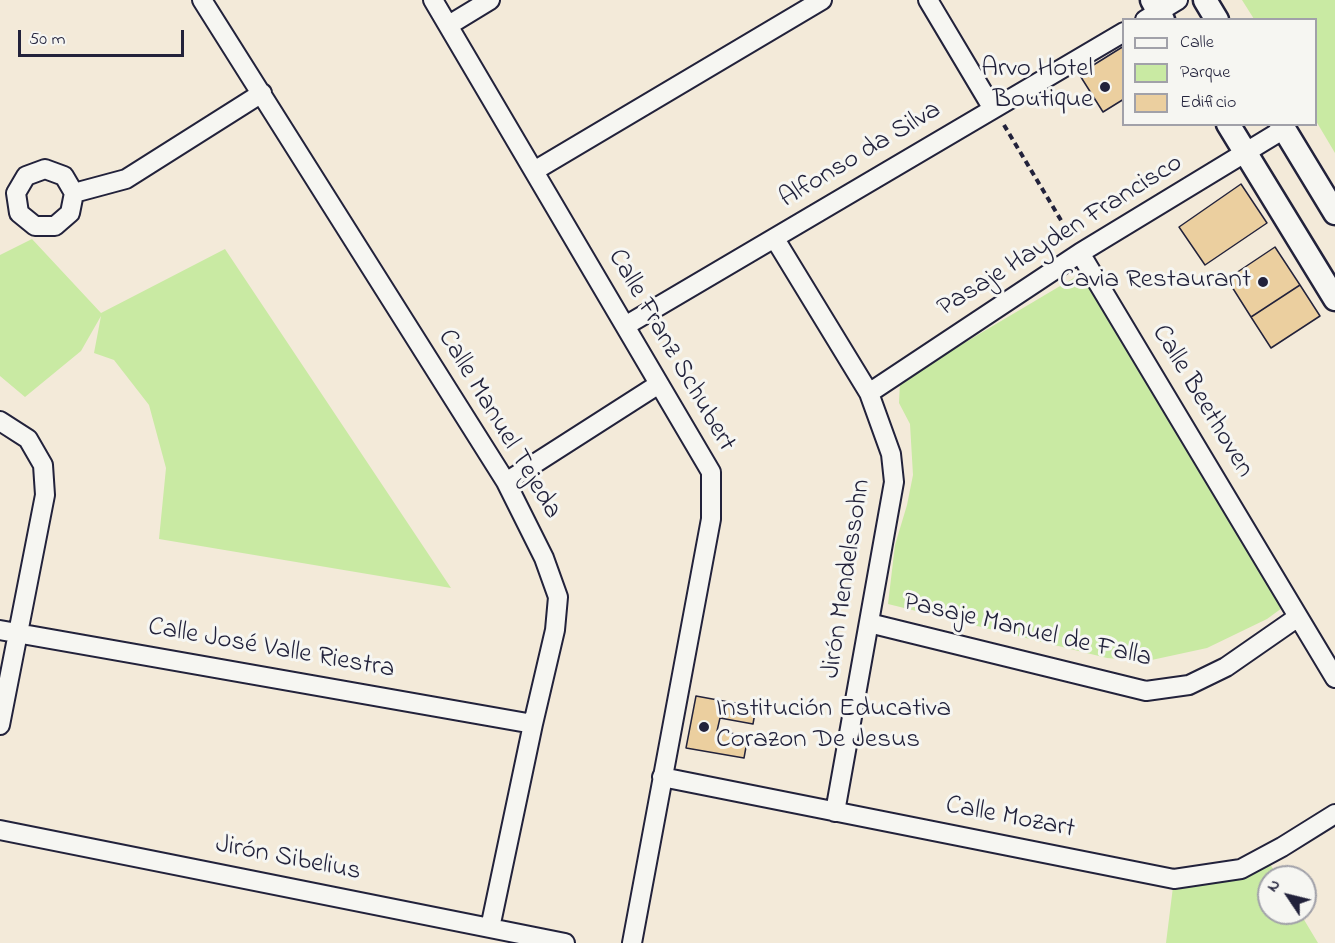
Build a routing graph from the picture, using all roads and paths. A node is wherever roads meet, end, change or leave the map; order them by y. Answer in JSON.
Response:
{"nodes":[{"id":1,"x":202,"y":0,"type":"edge"},
{"id":2,"x":433,"y":0,"type":"edge"},
{"id":3,"x":490,"y":0,"type":"edge"},
{"id":4,"x":822,"y":0,"type":"edge"},
{"id":5,"x":927,"y":0,"type":"edge"},
{"id":6,"x":1205,"y":0,"type":"edge"},
{"id":7,"x":1216,"y":18,"type":"edge"},
{"id":8,"x":449,"y":25,"type":"junction"},
{"id":9,"x":1122,"y":33,"type":"edge"},
{"id":10,"x":262,"y":93,"type":"junction"},
{"id":11,"x":993,"y":109,"type":"junction"},
{"id":12,"x":1229,"y":126,"type":"edge"},
{"id":13,"x":1282,"y":127,"type":"edge"},
{"id":14,"x":1246,"y":153,"type":"junction"},
{"id":15,"x":534,"y":171,"type":"junction"},
{"id":16,"x":74,"y":193,"type":"dead end"},
{"id":17,"x":1335,"y":213,"type":"edge"},
{"id":18,"x":775,"y":239,"type":"junction"},
{"id":19,"x":1080,"y":253,"type":"junction"},
{"id":20,"x":1335,"y":299,"type":"edge"},
{"id":21,"x":625,"y":326,"type":"junction"},
{"id":22,"x":659,"y":384,"type":"junction"},
{"id":23,"x":869,"y":393,"type":"junction"},
{"id":24,"x":0,"y":421,"type":"edge"},
{"id":25,"x":506,"y":482,"type":"junction"},
{"id":26,"x":1298,"y":616,"type":"junction"},
{"id":27,"x":868,"y":623,"type":"junction"},
{"id":28,"x":9,"y":631,"type":"edge"},
{"id":29,"x":1335,"y":678,"type":"edge"},
{"id":30,"x":533,"y":724,"type":"junction"},
{"id":31,"x":0,"y":725,"type":"edge"},
{"id":32,"x":662,"y":777,"type":"junction"},
{"id":33,"x":835,"y":812,"type":"junction"},
{"id":34,"x":1335,"y":814,"type":"edge"},
{"id":35,"x":0,"y":830,"type":"edge"},
{"id":36,"x":489,"y":928,"type":"junction"},
{"id":37,"x":565,"y":943,"type":"edge"},
{"id":38,"x":632,"y":943,"type":"edge"}],
"edges":[{"from":1,"to":10,"type":"street","name":"Calle Manuel Tejeda"},
{"from":2,"to":8,"type":"street","name":"Calle Franz Schubert"},
{"from":3,"to":8,"type":"street"},
{"from":4,"to":15,"type":"street"},
{"from":5,"to":11,"type":"street"},
{"from":6,"to":7,"type":"street"},
{"from":8,"to":15,"type":"street","name":"Calle Franz Schubert"},
{"from":9,"to":11,"type":"street","name":"Alfonso da Silva"},
{"from":10,"to":16,"type":"street"},
{"from":10,"to":25,"type":"street","name":"Calle Manuel Tejeda"},
{"from":11,"to":18,"type":"street","name":"Alfonso da Silva"},
{"from":11,"to":19,"type":"path"},
{"from":12,"to":14,"type":"street"},
{"from":13,"to":14,"type":"street","name":"Pasaje Hayden Francisco"},
{"from":13,"to":17,"type":"street"},
{"from":14,"to":19,"type":"street","name":"Pasaje Hayden Francisco"},
{"from":14,"to":20,"type":"street"},
{"from":15,"to":21,"type":"street","name":"Calle Franz Schubert"},
{"from":18,"to":21,"type":"street","name":"Alfonso da Silva"},
{"from":18,"to":23,"type":"street","name":"Jirón Mendelssohn"},
{"from":19,"to":23,"type":"street","name":"Pasaje Hayden Francisco"},
{"from":19,"to":26,"type":"street","name":"Calle Beethoven"},
{"from":21,"to":22,"type":"street","name":"Calle Franz Schubert"},
{"from":22,"to":25,"type":"street"},
{"from":22,"to":32,"type":"street","name":"Calle Franz Schubert"},
{"from":23,"to":27,"type":"street","name":"Jirón Mendelssohn"},
{"from":24,"to":28,"type":"street"},
{"from":25,"to":30,"type":"street","name":"Calle Manuel Tejeda"},
{"from":26,"to":27,"type":"street","name":"Pasaje Manuel de Falla"},
{"from":26,"to":29,"type":"street","name":"Calle Beethoven"},
{"from":27,"to":33,"type":"street","name":"Jirón Mendelssohn"},
{"from":28,"to":30,"type":"street","name":"Calle José Valle Riestra"},
{"from":28,"to":31,"type":"street"},
{"from":30,"to":36,"type":"street","name":"Calle Manuel Tejeda"},
{"from":32,"to":33,"type":"street","name":"Calle Mozart"},
{"from":32,"to":38,"type":"street","name":"Calle Franz Schubert"},
{"from":33,"to":34,"type":"street","name":"Calle Mozart"},
{"from":35,"to":36,"type":"street","name":"Jirón Sibelius"},
{"from":36,"to":37,"type":"street","name":"Jirón Sibelius"}]}
